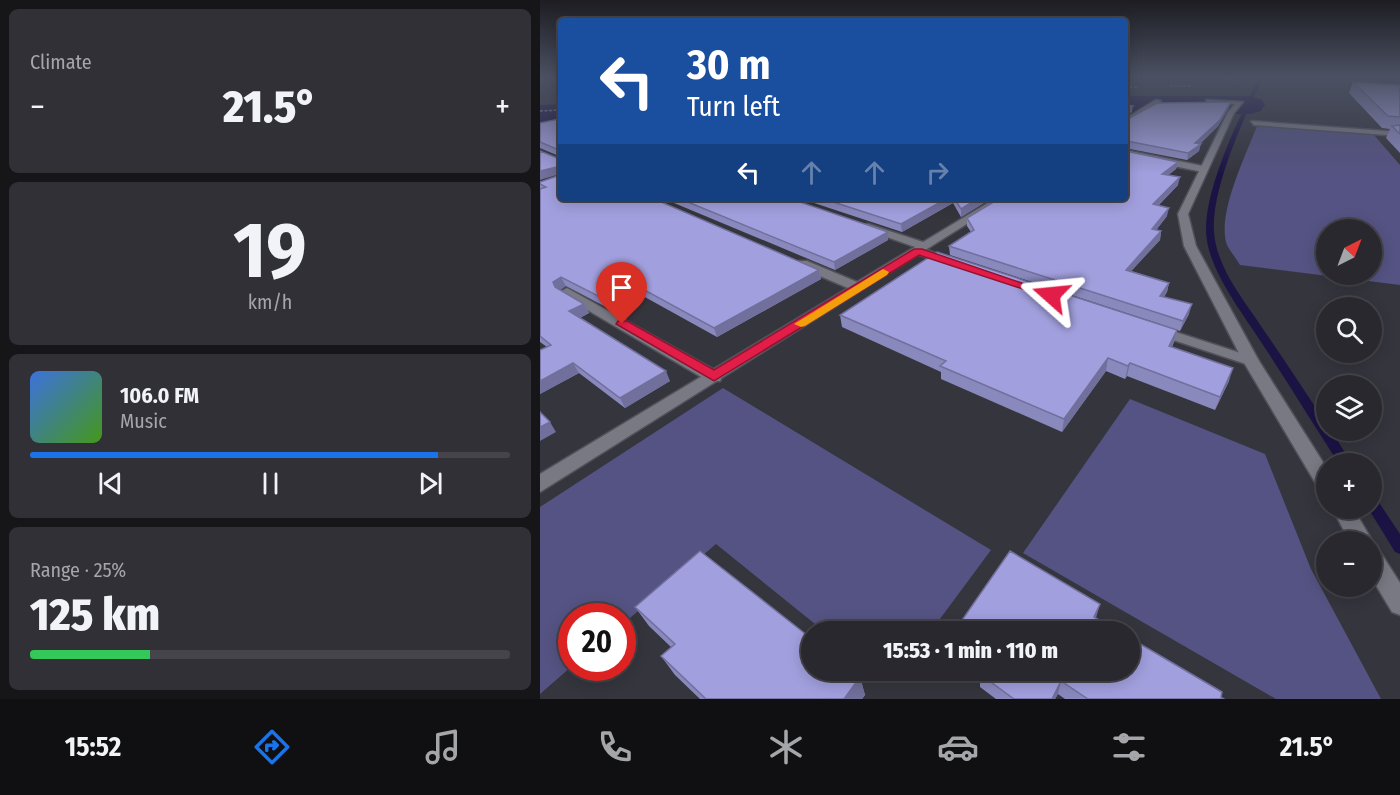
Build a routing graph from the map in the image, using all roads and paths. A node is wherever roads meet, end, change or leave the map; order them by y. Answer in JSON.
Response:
{"nodes":[{"id":1,"x":1147,"y":109,"type":"edge"},
{"id":2,"x":1230,"y":109,"type":"edge"},
{"id":3,"x":558,"y":110,"type":"edge"},
{"id":4,"x":540,"y":111,"type":"edge"},
{"id":5,"x":1128,"y":120,"type":"edge"},
{"id":6,"x":1254,"y":123,"type":"dead end"},
{"id":7,"x":1400,"y":134,"type":"edge"},
{"id":8,"x":1128,"y":154,"type":"edge"},
{"id":9,"x":1203,"y":169,"type":"junction"},
{"id":10,"x":998,"y":201,"type":"edge"},
{"id":11,"x":852,"y":221,"type":"edge"},
{"id":12,"x":922,"y":249,"type":"junction"},
{"id":13,"x":796,"y":261,"type":"edge"},
{"id":14,"x":962,"y":266,"type":"edge"},
{"id":15,"x":859,"y":288,"type":"junction"},
{"id":16,"x":567,"y":292,"type":"edge"},
{"id":17,"x":1140,"y":324,"type":"edge"},
{"id":18,"x":1251,"y":361,"type":"junction"},
{"id":19,"x":714,"y":377,"type":"junction"},
{"id":20,"x":1316,"y":467,"type":"edge"},
{"id":21,"x":540,"y":484,"type":"edge"},
{"id":22,"x":1382,"y":575,"type":"edge"},
{"id":23,"x":1400,"y":604,"type":"edge"}],
"edges":[{"from":1,"to":5,"type":"street"},
{"from":2,"to":9,"type":"street"},
{"from":3,"to":4,"type":"path"},
{"from":6,"to":7,"type":"street"},
{"from":8,"to":9,"type":"street"},
{"from":9,"to":18,"type":"street"},
{"from":10,"to":12,"type":"street"},
{"from":11,"to":12,"type":"street"},
{"from":12,"to":14,"type":"street"},
{"from":12,"to":15,"type":"street"},
{"from":13,"to":15,"type":"street"},
{"from":15,"to":19,"type":"street"},
{"from":16,"to":19,"type":"street"},
{"from":17,"to":18,"type":"street"},
{"from":18,"to":20,"type":"street"},
{"from":19,"to":21,"type":"street"},
{"from":22,"to":23,"type":"street"}]}
